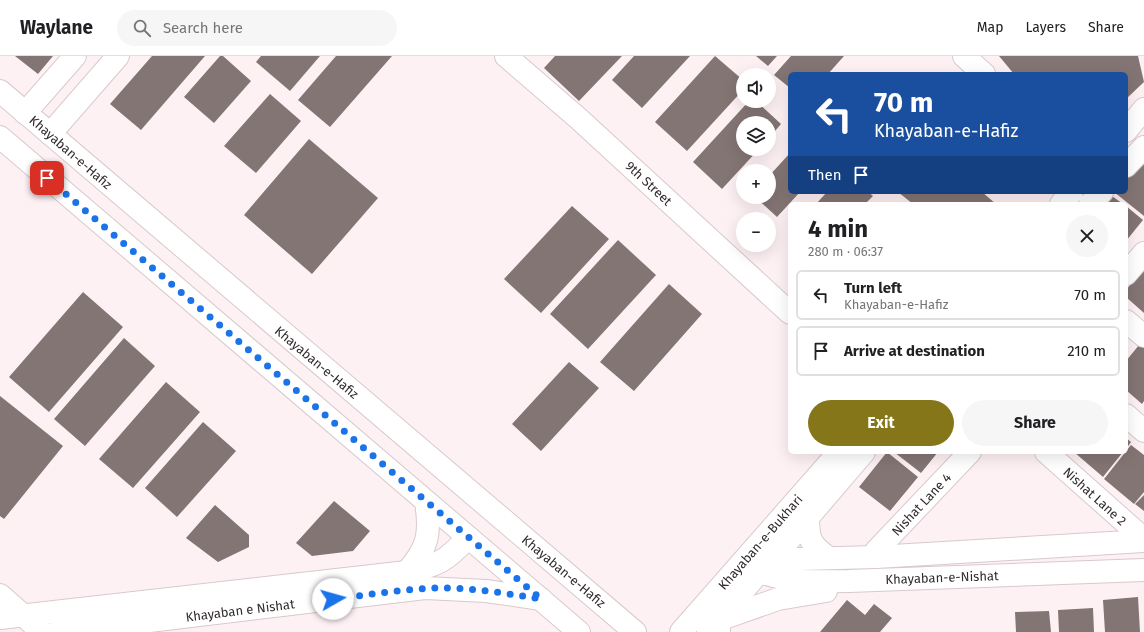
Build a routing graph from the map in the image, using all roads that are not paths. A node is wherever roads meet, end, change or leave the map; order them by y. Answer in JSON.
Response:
{"nodes":[{"id":1,"x":75,"y":56,"type":"edge"},
{"id":2,"x":118,"y":56,"type":"edge"},
{"id":3,"x":506,"y":56,"type":"edge"},
{"id":4,"x":964,"y":56,"type":"edge"},
{"id":5,"x":982,"y":72,"type":"edge"},
{"id":6,"x":0,"y":91,"type":"edge"},
{"id":7,"x":24,"y":112,"type":"junction"},
{"id":8,"x":50,"y":134,"type":"junction"},
{"id":9,"x":0,"y":137,"type":"edge"},
{"id":10,"x":1144,"y":147,"type":"edge"},
{"id":11,"x":1128,"y":164,"type":"edge"},
{"id":12,"x":1070,"y":194,"type":"edge"},
{"id":13,"x":1100,"y":194,"type":"edge"},
{"id":14,"x":1063,"y":202,"type":"edge"},
{"id":15,"x":1092,"y":202,"type":"edge"},
{"id":16,"x":1144,"y":252,"type":"edge"},
{"id":17,"x":1128,"y":272,"type":"edge"},
{"id":18,"x":788,"y":311,"type":"edge"},
{"id":19,"x":1128,"y":323,"type":"edge"},
{"id":20,"x":1144,"y":336,"type":"edge"},
{"id":21,"x":1128,"y":417,"type":"edge"},
{"id":22,"x":1144,"y":431,"type":"edge"},
{"id":23,"x":837,"y":454,"type":"edge"},
{"id":24,"x":862,"y":454,"type":"edge"},
{"id":25,"x":968,"y":454,"type":"edge"},
{"id":26,"x":1048,"y":454,"type":"edge"},
{"id":27,"x":426,"y":502,"type":"junction"},
{"id":28,"x":808,"y":516,"type":"junction"},
{"id":29,"x":468,"y":537,"type":"junction"},
{"id":30,"x":1144,"y":540,"type":"edge"},
{"id":31,"x":876,"y":557,"type":"junction"},
{"id":32,"x":759,"y":558,"type":"junction"},
{"id":33,"x":829,"y":558,"type":"junction"},
{"id":34,"x":1144,"y":570,"type":"edge"},
{"id":35,"x":407,"y":572,"type":"junction"},
{"id":36,"x":849,"y":581,"type":"junction"},
{"id":37,"x":0,"y":595,"type":"edge"},
{"id":38,"x":541,"y":599,"type":"junction"},
{"id":39,"x":24,"y":616,"type":"junction"},
{"id":40,"x":0,"y":618,"type":"edge"},
{"id":41,"x":0,"y":625,"type":"edge"},
{"id":42,"x":715,"y":628,"type":"edge"},
{"id":43,"x":7,"y":632,"type":"edge"},
{"id":44,"x":42,"y":632,"type":"edge"},
{"id":45,"x":58,"y":632,"type":"edge"},
{"id":46,"x":579,"y":632,"type":"edge"},
{"id":47,"x":635,"y":632,"type":"edge"},
{"id":48,"x":681,"y":632,"type":"edge"}],
"edges":[{"from":1,"to":7,"type":"street"},
{"from":2,"to":8,"type":"street"},
{"from":3,"to":18,"type":"street","name":"9th Street"},
{"from":4,"to":5,"type":"street"},
{"from":6,"to":7,"type":"street","name":"Khayaban-e-Hafiz"},
{"from":7,"to":8,"type":"street","name":"Khayaban-e-Hafiz"},
{"from":8,"to":47,"type":"street","name":"Khayaban-e-Hafiz"},
{"from":9,"to":27,"type":"street"},
{"from":10,"to":11,"type":"street"},
{"from":12,"to":14,"type":"street"},
{"from":13,"to":15,"type":"street"},
{"from":16,"to":17,"type":"street"},
{"from":19,"to":20,"type":"street"},
{"from":21,"to":22,"type":"street"},
{"from":23,"to":32,"type":"street","name":"Khayaban-e-Bukhari"},
{"from":24,"to":28,"type":"street","name":"Khayaban-e-Bukhari"},
{"from":25,"to":31,"type":"street","name":"Nishat Lane 4"},
{"from":26,"to":30,"type":"street","name":"Nishat Lane 2"},
{"from":27,"to":29,"type":"street"},
{"from":27,"to":35,"type":"street"},
{"from":28,"to":32,"type":"street","name":"Khayaban-e-Bukhari"},
{"from":28,"to":33,"type":"street"},
{"from":29,"to":35,"type":"street","name":"Khayaban e Nishat"},
{"from":29,"to":38,"type":"street"},
{"from":30,"to":31,"type":"street","name":"Khayaban-e-Nishat"},
{"from":31,"to":33,"type":"street","name":"Khayaban-e-Nishat"},
{"from":32,"to":33,"type":"street","name":"Khayaban-e-Nishat"},
{"from":32,"to":36,"type":"street","name":"Khayaban-e-Nishat"},
{"from":32,"to":42,"type":"street","name":"Khayaban-e-Bukhari"},
{"from":32,"to":48,"type":"street","name":"Khayaban-e-Bukhari"},
{"from":34,"to":36,"type":"street","name":"Khayaban-e-Nishat"},
{"from":35,"to":39,"type":"street","name":"Khayaban e Nishat"},
{"from":36,"to":42,"type":"street"},
{"from":37,"to":39,"type":"street"},
{"from":38,"to":45,"type":"street","name":"Khayaban e Nishat"},
{"from":38,"to":46,"type":"street"},
{"from":39,"to":40,"type":"street","name":"Khayaban e Nishat"},
{"from":39,"to":44,"type":"street"},
{"from":41,"to":43,"type":"street"}]}
